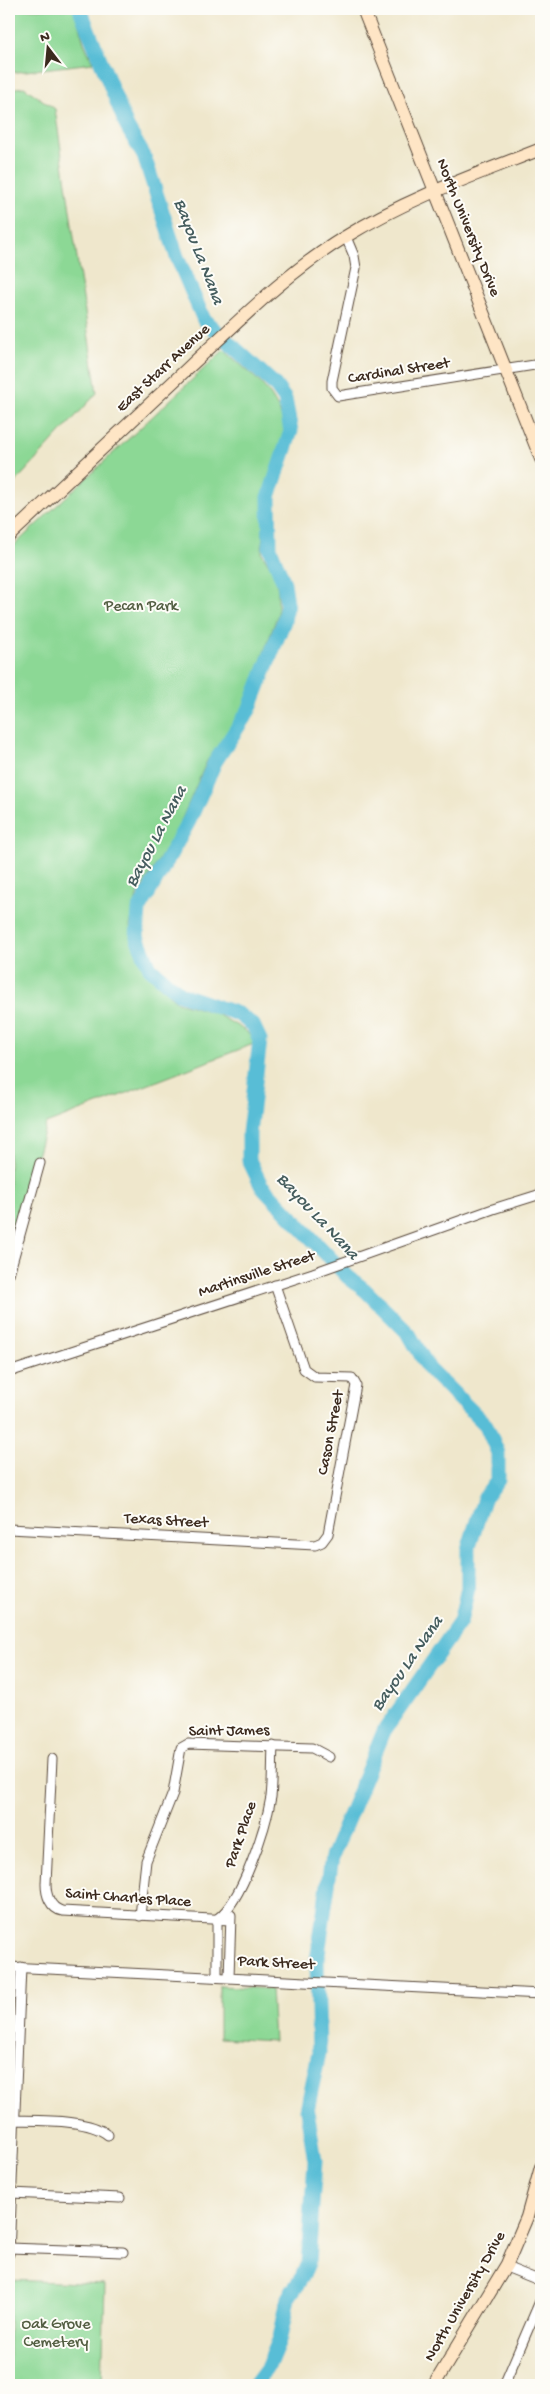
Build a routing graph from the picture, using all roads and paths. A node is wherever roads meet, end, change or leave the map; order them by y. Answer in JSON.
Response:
{"nodes":[{"id":1,"x":363,"y":9,"type":"edge"},
{"id":2,"x":541,"y":149,"type":"edge"},
{"id":3,"x":435,"y":191,"type":"junction"},
{"id":4,"x":346,"y":237,"type":"junction"},
{"id":5,"x":541,"y":364,"type":"edge"},
{"id":6,"x":507,"y":370,"type":"junction"},
{"id":7,"x":541,"y":458,"type":"edge"},
{"id":8,"x":9,"y":536,"type":"edge"},
{"id":9,"x":40,"y":1163,"type":"dead end"},
{"id":10,"x":541,"y":1194,"type":"edge"},
{"id":11,"x":19,"y":1238,"type":"junction"},
{"id":12,"x":9,"y":1242,"type":"edge"},
{"id":13,"x":9,"y":1274,"type":"edge"},
{"id":14,"x":275,"y":1285,"type":"junction"},
{"id":15,"x":9,"y":1372,"type":"edge"},
{"id":16,"x":9,"y":1529,"type":"edge"},
{"id":17,"x":322,"y":1542,"type":"joint"},
{"id":18,"x":273,"y":1746,"type":"junction"},
{"id":19,"x":329,"y":1757,"type":"dead end"},
{"id":20,"x":52,"y":1759,"type":"dead end"},
{"id":21,"x":233,"y":1902,"type":"junction"},
{"id":22,"x":140,"y":1916,"type":"junction"},
{"id":23,"x":217,"y":1919,"type":"junction"},
{"id":24,"x":230,"y":1920,"type":"junction"},
{"id":25,"x":9,"y":1966,"type":"edge"},
{"id":26,"x":21,"y":1967,"type":"junction"},
{"id":27,"x":217,"y":1976,"type":"junction"},
{"id":28,"x":229,"y":1977,"type":"junction"},
{"id":29,"x":541,"y":1994,"type":"edge"},
{"id":30,"x":11,"y":2120,"type":"edge"},
{"id":31,"x":108,"y":2135,"type":"dead end"},
{"id":32,"x":541,"y":2167,"type":"edge"},
{"id":33,"x":11,"y":2193,"type":"junction"},
{"id":34,"x":120,"y":2198,"type":"dead end"},
{"id":35,"x":9,"y":2221,"type":"edge"},
{"id":36,"x":9,"y":2248,"type":"edge"},
{"id":37,"x":123,"y":2252,"type":"dead end"},
{"id":38,"x":9,"y":2254,"type":"edge"},
{"id":39,"x":506,"y":2267,"type":"junction"},
{"id":40,"x":541,"y":2281,"type":"edge"},
{"id":41,"x":541,"y":2299,"type":"edge"},
{"id":42,"x":434,"y":2385,"type":"edge"},
{"id":43,"x":504,"y":2385,"type":"edge"}],
"edges":[{"from":1,"to":3,"type":"main road","name":"North University Drive"},
{"from":2,"to":3,"type":"main road","name":"East Starr Avenue"},
{"from":3,"to":4,"type":"main road","name":"East Starr Avenue"},
{"from":3,"to":6,"type":"main road","name":"North University Drive"},
{"from":4,"to":6,"type":"street","name":"Cardinal Street"},
{"from":4,"to":8,"type":"main road","name":"East Starr Avenue"},
{"from":5,"to":6,"type":"street","name":"Cardinal Street"},
{"from":6,"to":7,"type":"main road","name":"North University Drive"},
{"from":9,"to":11,"type":"street"},
{"from":10,"to":14,"type":"street","name":"Martinsville Street"},
{"from":11,"to":12,"type":"street"},
{"from":11,"to":13,"type":"street"},
{"from":14,"to":15,"type":"street","name":"Martinsville Street"},
{"from":14,"to":17,"type":"street","name":"Cason Street"},
{"from":16,"to":17,"type":"street","name":"Texas Street"},
{"from":18,"to":19,"type":"street","name":"Saint James"},
{"from":18,"to":21,"type":"street","name":"Park Place"},
{"from":18,"to":22,"type":"street","name":"Saint James"},
{"from":20,"to":22,"type":"street","name":"Saint Charles Place"},
{"from":21,"to":23,"type":"street","name":"Park Place"},
{"from":21,"to":24,"type":"street","name":"Park Place"},
{"from":22,"to":23,"type":"street","name":"Saint Charles Place"},
{"from":23,"to":24,"type":"street","name":"Saint Charles Place"},
{"from":23,"to":27,"type":"street"},
{"from":24,"to":28,"type":"street","name":"Park Place"},
{"from":25,"to":26,"type":"street","name":"Park Street"},
{"from":26,"to":27,"type":"street","name":"Park Street"},
{"from":26,"to":30,"type":"street"},
{"from":27,"to":28,"type":"street","name":"Park Street"},
{"from":28,"to":29,"type":"street","name":"Park Street"},
{"from":30,"to":31,"type":"street"},
{"from":30,"to":33,"type":"street"},
{"from":32,"to":39,"type":"main road","name":"North University Drive"},
{"from":33,"to":34,"type":"street"},
{"from":33,"to":35,"type":"street"},
{"from":35,"to":36,"type":"street"},
{"from":36,"to":37,"type":"street"},
{"from":36,"to":38,"type":"street"},
{"from":39,"to":40,"type":"street"},
{"from":39,"to":42,"type":"main road","name":"North University Drive"},
{"from":41,"to":43,"type":"street"}]}
